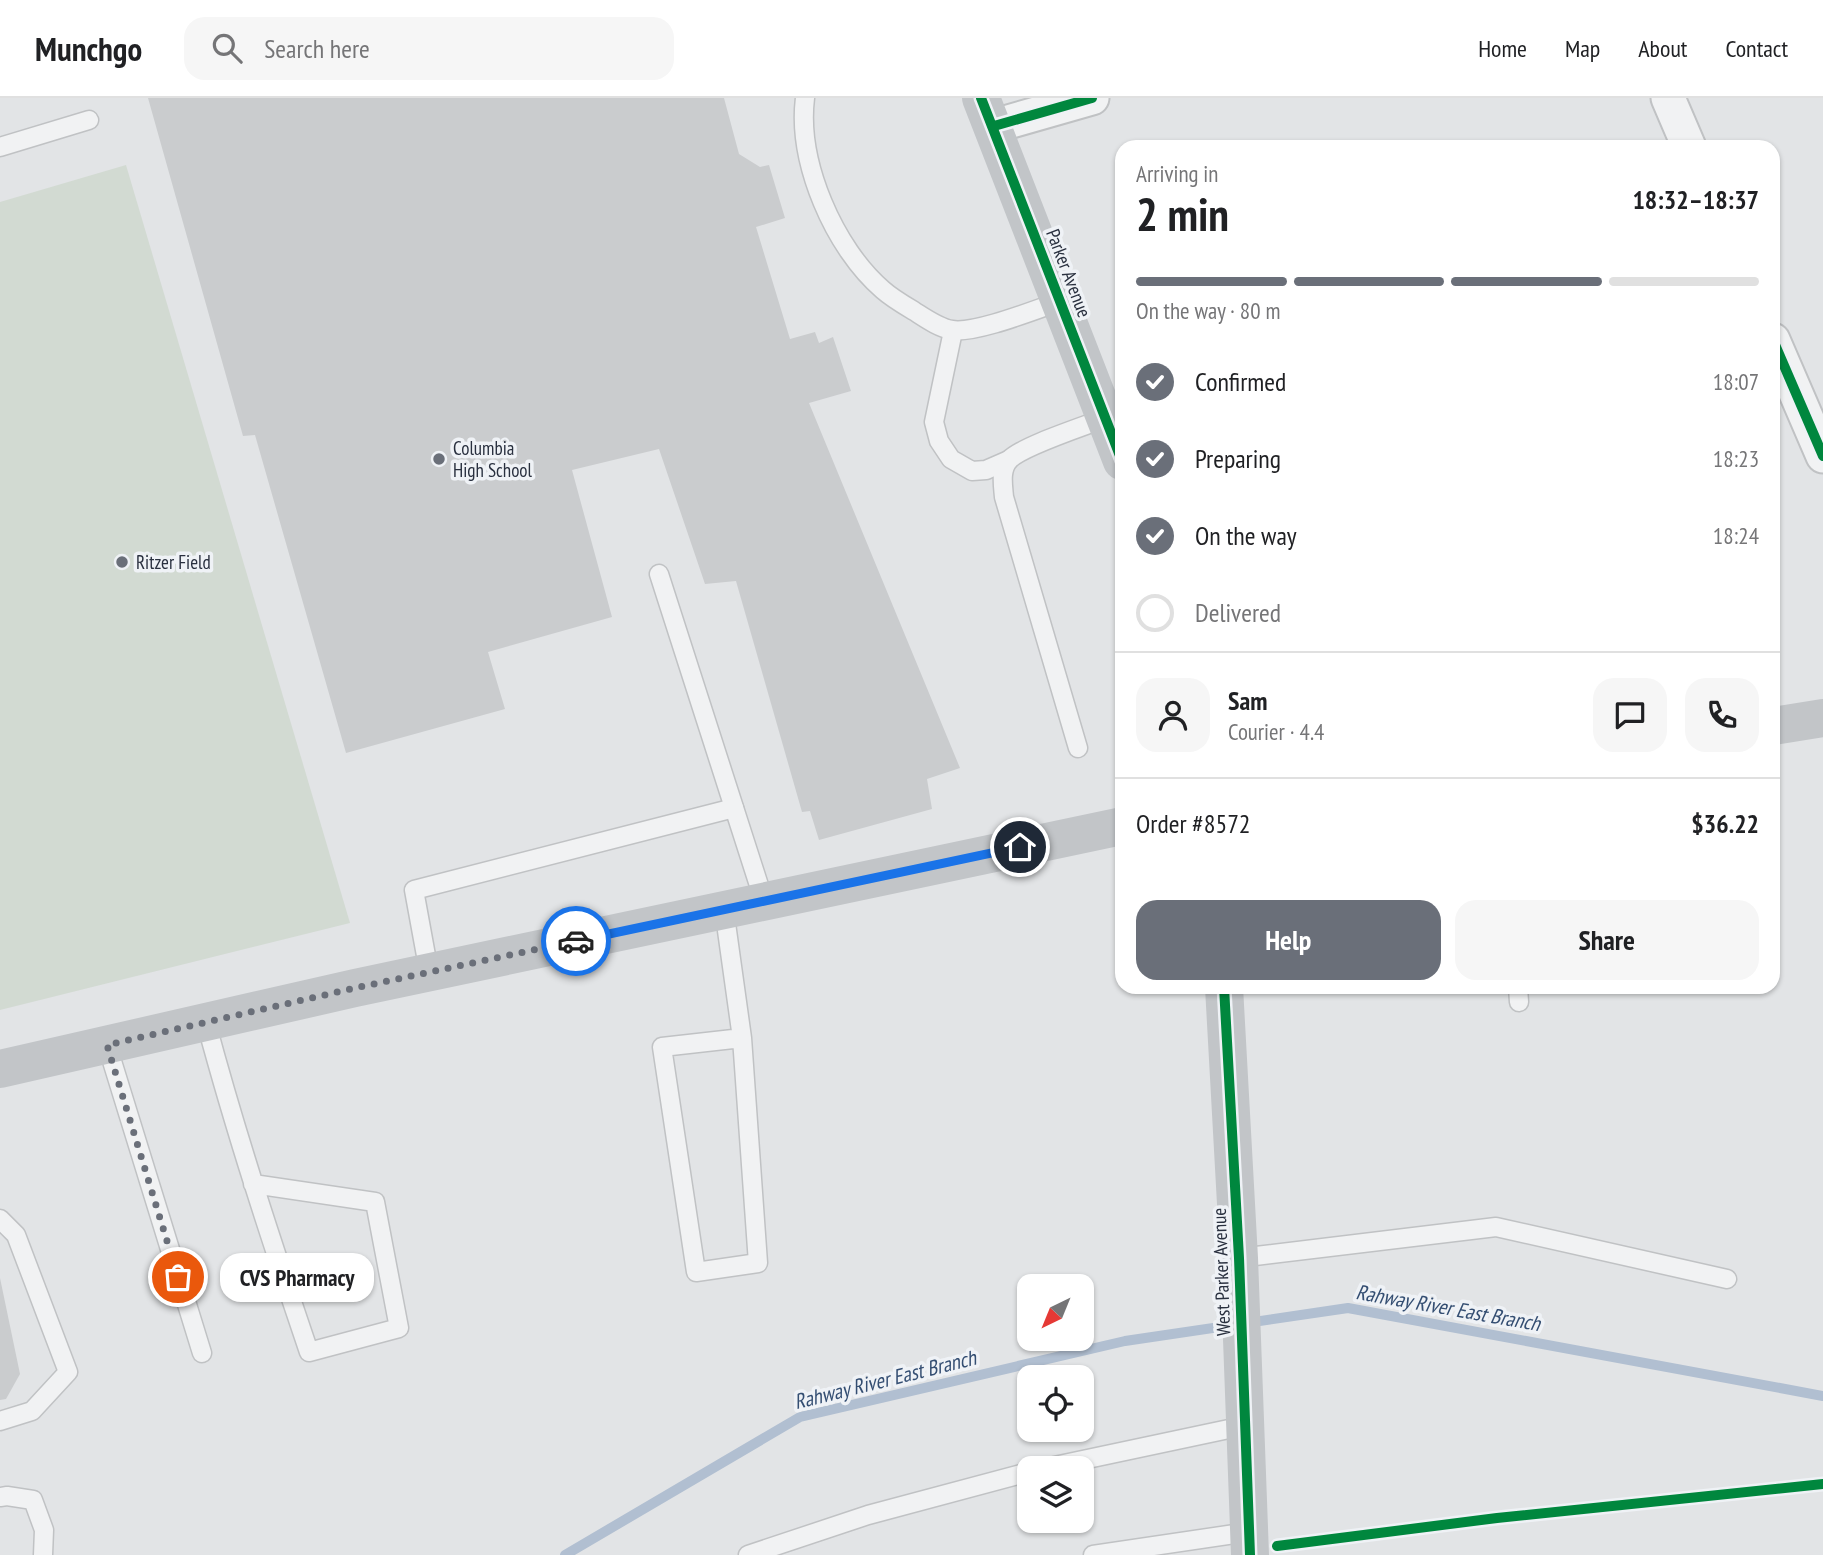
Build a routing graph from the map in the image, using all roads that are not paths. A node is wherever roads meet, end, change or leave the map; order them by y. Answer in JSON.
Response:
{"nodes":[{"id":1,"x":805,"y":98,"type":"edge"},
{"id":2,"x":1092,"y":98,"type":"edge"},
{"id":3,"x":1668,"y":98,"type":"edge"},
{"id":4,"x":987,"y":112,"type":"edge"},
{"id":5,"x":89,"y":120,"type":"dead end"},
{"id":6,"x":1686,"y":140,"type":"edge"},
{"id":7,"x":0,"y":147,"type":"edge"},
{"id":8,"x":1060,"y":301,"type":"junction"},
{"id":9,"x":953,"y":331,"type":"junction"},
{"id":10,"x":1780,"y":356,"type":"edge"},
{"id":11,"x":1105,"y":418,"type":"junction"},
{"id":12,"x":1115,"y":443,"type":"edge"},
{"id":13,"x":1823,"y":456,"type":"edge"},
{"id":14,"x":1009,"y":460,"type":"junction"},
{"id":15,"x":659,"y":574,"type":"dead end"},
{"id":16,"x":1823,"y":718,"type":"edge"},
{"id":17,"x":1780,"y":725,"type":"edge"},
{"id":18,"x":1078,"y":748,"type":"dead end"},
{"id":19,"x":734,"y":808,"type":"junction"},
{"id":20,"x":1115,"y":827,"type":"edge"},
{"id":21,"x":764,"y":901,"type":"junction"},
{"id":22,"x":724,"y":909,"type":"junction"},
{"id":23,"x":429,"y":972,"type":"junction"},
{"id":24,"x":1224,"y":994,"type":"edge"},
{"id":25,"x":206,"y":1022,"type":"junction"},
{"id":26,"x":742,"y":1038,"type":"junction"},
{"id":27,"x":107,"y":1045,"type":"junction"},
{"id":28,"x":0,"y":1069,"type":"edge"},
{"id":29,"x":253,"y":1184,"type":"junction"},
{"id":30,"x":0,"y":1219,"type":"edge"},
{"id":31,"x":1239,"y":1258,"type":"junction"},
{"id":32,"x":1727,"y":1279,"type":"dead end"},
{"id":33,"x":202,"y":1353,"type":"dead end"},
{"id":34,"x":0,"y":1421,"type":"edge"},
{"id":35,"x":1243,"y":1426,"type":"junction"},
{"id":36,"x":1094,"y":1458,"type":"edge"},
{"id":37,"x":1017,"y":1475,"type":"edge"},
{"id":38,"x":0,"y":1497,"type":"edge"},
{"id":39,"x":1249,"y":1544,"type":"edge"},
{"id":40,"x":43,"y":1555,"type":"edge"},
{"id":41,"x":748,"y":1555,"type":"edge"},
{"id":42,"x":1093,"y":1555,"type":"edge"}],
"edges":[{"from":1,"to":9,"type":"lane"},
{"from":2,"to":4,"type":"street"},
{"from":3,"to":6,"type":"street"},
{"from":4,"to":8,"type":"main road","name":"Parker Avenue"},
{"from":5,"to":7,"type":"lane"},
{"from":8,"to":9,"type":"lane"},
{"from":8,"to":11,"type":"main road","name":"Parker Avenue"},
{"from":9,"to":14,"type":"lane"},
{"from":10,"to":13,"type":"street"},
{"from":11,"to":12,"type":"main road","name":"Parker Avenue"},
{"from":11,"to":14,"type":"lane"},
{"from":14,"to":18,"type":"lane"},
{"from":15,"to":19,"type":"lane"},
{"from":16,"to":17,"type":"main road"},
{"from":19,"to":21,"type":"lane"},
{"from":19,"to":23,"type":"lane"},
{"from":20,"to":21,"type":"main road"},
{"from":21,"to":22,"type":"main road"},
{"from":22,"to":23,"type":"main road"},
{"from":22,"to":26,"type":"lane"},
{"from":23,"to":25,"type":"main road"},
{"from":24,"to":31,"type":"main road","name":"West Parker Avenue"},
{"from":25,"to":27,"type":"main road"},
{"from":25,"to":29,"type":"lane"},
{"from":26,"to":26,"type":"lane"},
{"from":27,"to":28,"type":"main road"},
{"from":27,"to":33,"type":"lane"},
{"from":29,"to":29,"type":"lane"},
{"from":30,"to":34,"type":"lane"},
{"from":31,"to":32,"type":"lane"},
{"from":31,"to":35,"type":"main road","name":"West Parker Avenue"},
{"from":35,"to":36,"type":"lane"},
{"from":35,"to":39,"type":"main road","name":"West Parker Avenue"},
{"from":37,"to":41,"type":"lane"},
{"from":38,"to":40,"type":"lane"},
{"from":39,"to":42,"type":"lane"}]}
